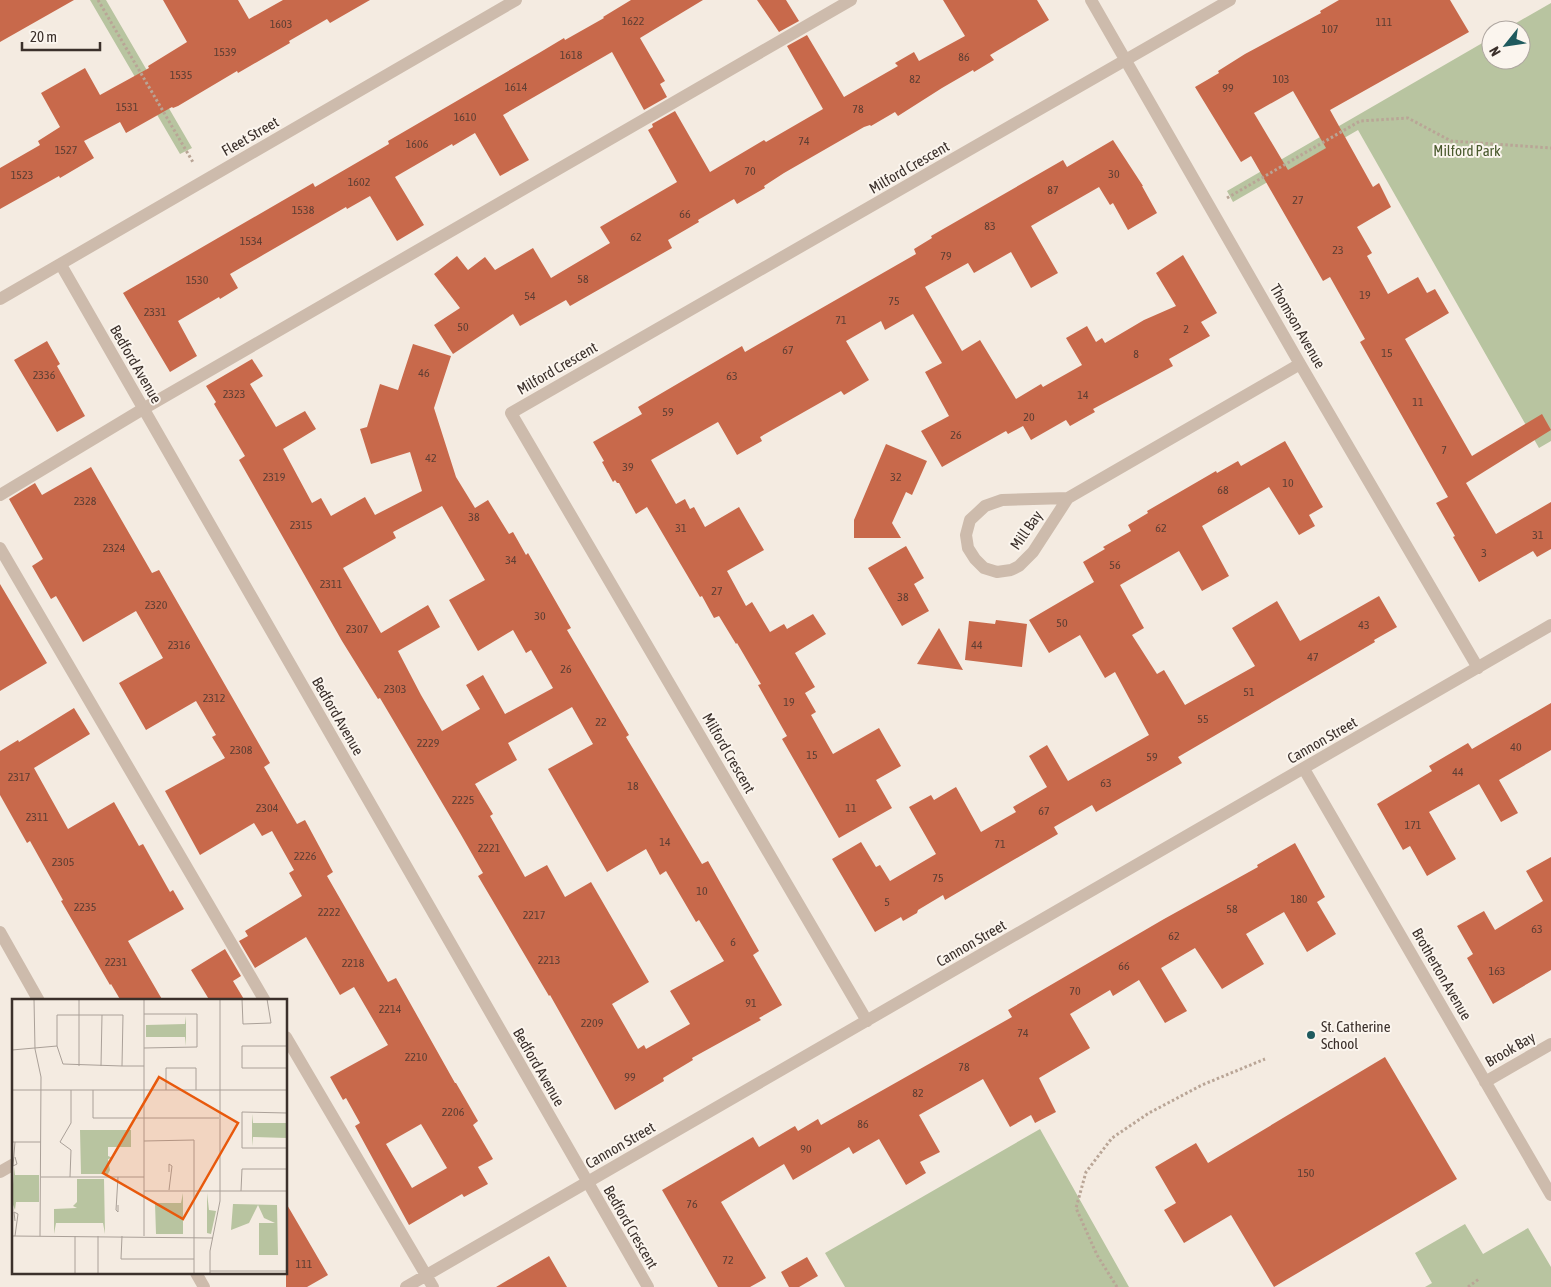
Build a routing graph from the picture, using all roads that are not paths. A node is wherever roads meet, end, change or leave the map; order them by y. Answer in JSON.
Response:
{"nodes":[{"id":1,"x":516,"y":0,"type":"edge"},
{"id":2,"x":851,"y":0,"type":"edge"},
{"id":3,"x":1092,"y":0,"type":"edge"},
{"id":4,"x":1230,"y":0,"type":"edge"},
{"id":5,"x":1127,"y":60,"type":"junction"},
{"id":6,"x":61,"y":265,"type":"junction"},
{"id":7,"x":0,"y":299,"type":"edge"},
{"id":8,"x":1300,"y":364,"type":"junction"},
{"id":9,"x":143,"y":409,"type":"junction"},
{"id":10,"x":0,"y":495,"type":"edge"},
{"id":11,"x":1068,"y":498,"type":"junction"},
{"id":12,"x":0,"y":548,"type":"edge"},
{"id":13,"x":1551,"y":625,"type":"edge"},
{"id":14,"x":1478,"y":668,"type":"junction"},
{"id":15,"x":1304,"y":769,"type":"junction"},
{"id":16,"x":0,"y":932,"type":"edge"},
{"id":17,"x":38,"y":999,"type":"edge"},
{"id":18,"x":264,"y":999,"type":"edge"},
{"id":19,"x":868,"y":1022,"type":"junction"},
{"id":20,"x":288,"y":1040,"type":"edge"},
{"id":21,"x":1551,"y":1044,"type":"edge"},
{"id":22,"x":1486,"y":1082,"type":"junction"},
{"id":23,"x":12,"y":1165,"type":"edge"},
{"id":24,"x":0,"y":1172,"type":"edge"},
{"id":25,"x":587,"y":1182,"type":"junction"},
{"id":26,"x":1551,"y":1195,"type":"edge"},
{"id":27,"x":197,"y":1274,"type":"edge"},
{"id":28,"x":429,"y":1281,"type":"edge"},
{"id":29,"x":204,"y":1287,"type":"edge"},
{"id":30,"x":406,"y":1287,"type":"edge"},
{"id":31,"x":648,"y":1287,"type":"edge"}],
"edges":[{"from":1,"to":6,"type":"street","name":"Fleet Street"},
{"from":2,"to":9,"type":"street"},
{"from":3,"to":5,"type":"street","name":"Thomson Avenue"},
{"from":4,"to":5,"type":"street","name":"Milford Crescent"},
{"from":5,"to":8,"type":"street","name":"Thomson Avenue"},
{"from":5,"to":19,"type":"street","name":"Milford Crescent"},
{"from":6,"to":7,"type":"street","name":"Fleet Street"},
{"from":6,"to":9,"type":"street","name":"Bedford Avenue"},
{"from":8,"to":11,"type":"street","name":"Mill Bay"},
{"from":8,"to":14,"type":"street","name":"Thomson Avenue"},
{"from":9,"to":10,"type":"street"},
{"from":9,"to":25,"type":"street","name":"Bedford Avenue"},
{"from":11,"to":11,"type":"street","name":"Mill Bay"},
{"from":12,"to":18,"type":"street"},
{"from":13,"to":14,"type":"street","name":"Cannon Street"},
{"from":14,"to":15,"type":"street","name":"Cannon Street"},
{"from":15,"to":19,"type":"street","name":"Cannon Street"},
{"from":15,"to":22,"type":"street","name":"Brotherton Avenue"},
{"from":16,"to":17,"type":"street"},
{"from":19,"to":25,"type":"street","name":"Cannon Street"},
{"from":20,"to":28,"type":"street"},
{"from":21,"to":22,"type":"street","name":"Brook Bay"},
{"from":22,"to":26,"type":"street","name":"Brotherton Avenue"},
{"from":23,"to":24,"type":"street"},
{"from":25,"to":28,"type":"street","name":"Cannon Street"},
{"from":25,"to":31,"type":"street","name":"Bedford Crescent"},
{"from":27,"to":29,"type":"street"},
{"from":28,"to":30,"type":"street","name":"Cannon Street"}]}
